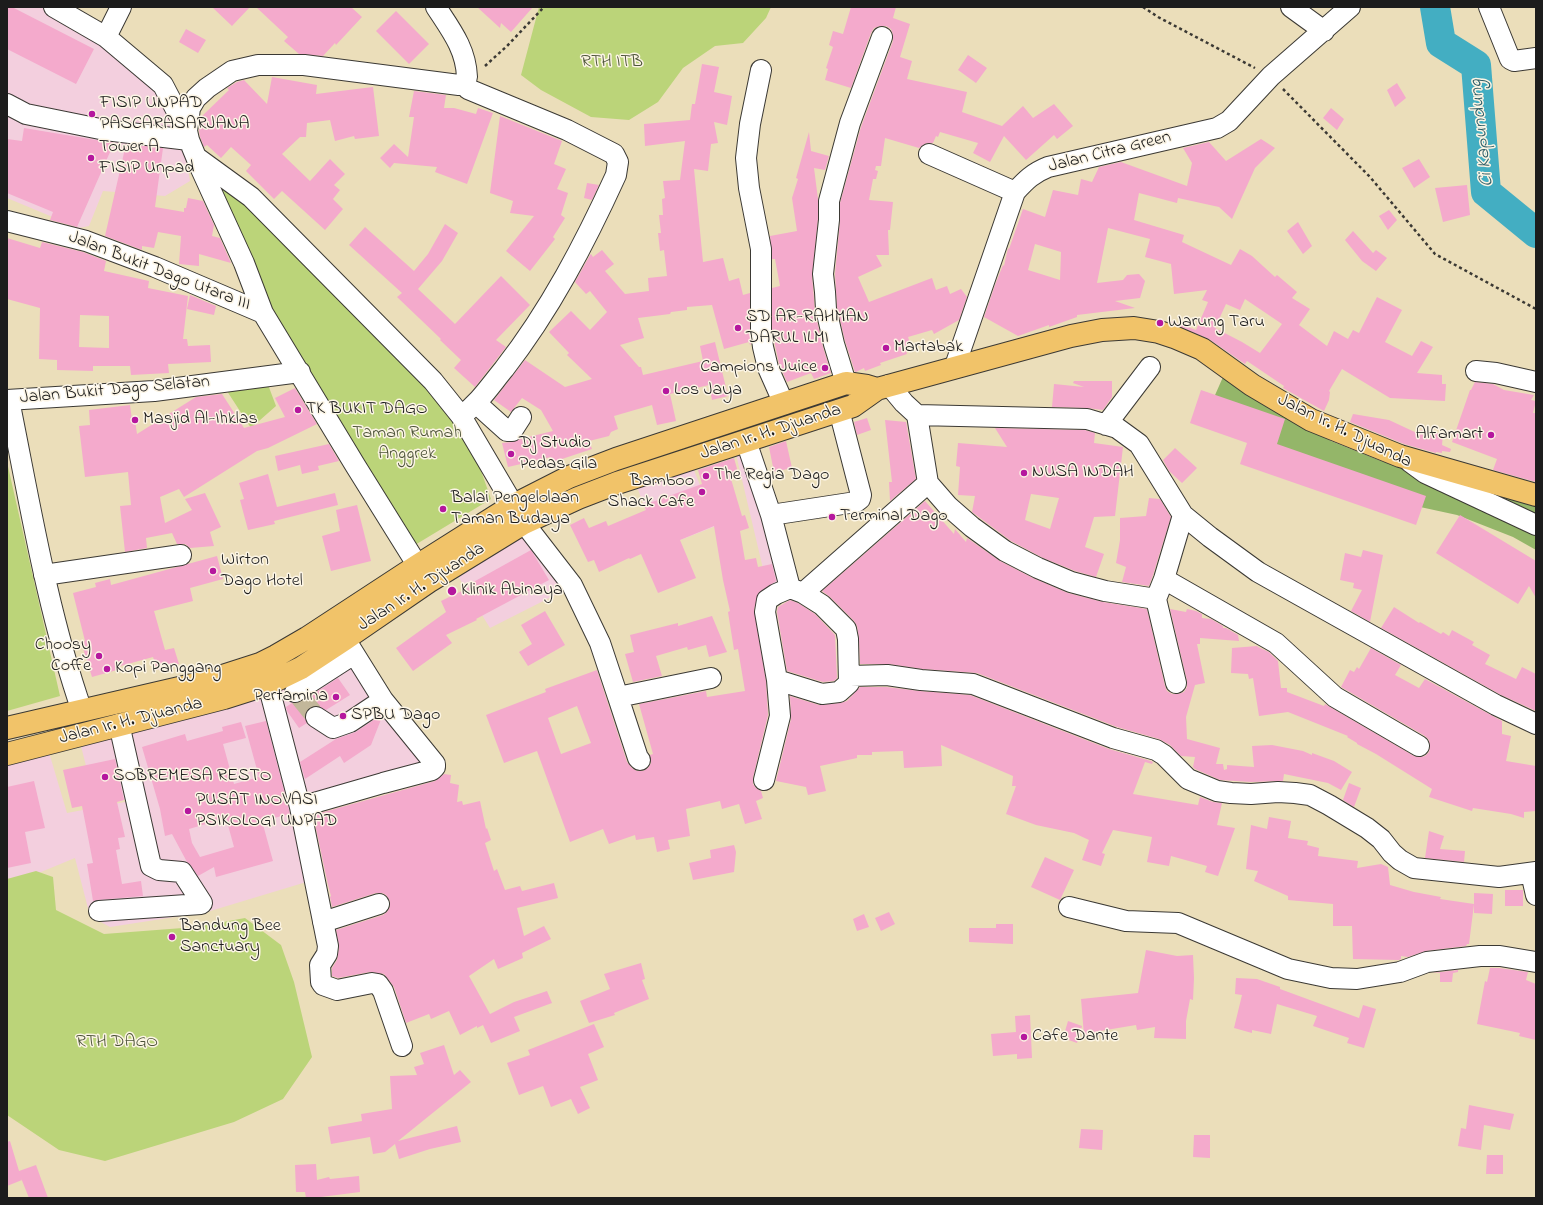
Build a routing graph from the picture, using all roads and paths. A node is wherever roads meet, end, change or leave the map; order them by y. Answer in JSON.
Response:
{"nodes":[{"id":1,"x":54,"y":7,"type":"edge"},
{"id":2,"x":121,"y":7,"type":"edge"},
{"id":3,"x":436,"y":7,"type":"edge"},
{"id":4,"x":544,"y":7,"type":"edge"},
{"id":5,"x":1143,"y":7,"type":"edge"},
{"id":6,"x":1291,"y":7,"type":"edge"},
{"id":7,"x":1350,"y":7,"type":"edge"},
{"id":8,"x":1489,"y":7,"type":"edge"},
{"id":9,"x":1324,"y":31,"type":"junction"},
{"id":10,"x":106,"y":37,"type":"junction"},
{"id":11,"x":882,"y":37,"type":"dead end"},
{"id":12,"x":1536,"y":58,"type":"edge"},
{"id":13,"x":761,"y":70,"type":"dead end"},
{"id":14,"x":1271,"y":76,"type":"junction"},
{"id":15,"x":466,"y":83,"type":"junction"},
{"id":16,"x":7,"y":104,"type":"edge"},
{"id":17,"x":191,"y":143,"type":"junction"},
{"id":18,"x":929,"y":154,"type":"dead end"},
{"id":19,"x":1015,"y":192,"type":"junction"},
{"id":20,"x":11,"y":227,"type":"edge"},
{"id":21,"x":1536,"y":309,"type":"edge"},
{"id":22,"x":263,"y":312,"type":"junction"},
{"id":23,"x":955,"y":366,"type":"junction"},
{"id":24,"x":1150,"y":367,"type":"dead end"},
{"id":25,"x":1476,"y":371,"type":"dead end"},
{"id":26,"x":300,"y":372,"type":"junction"},
{"id":27,"x":1536,"y":382,"type":"edge"},
{"id":28,"x":846,"y":383,"type":"junction"},
{"id":29,"x":883,"y":387,"type":"junction"},
{"id":30,"x":8,"y":400,"type":"edge"},
{"id":31,"x":476,"y":404,"type":"junction"},
{"id":32,"x":784,"y":404,"type":"junction"},
{"id":33,"x":839,"y":410,"type":"junction"},
{"id":34,"x":917,"y":415,"type":"junction"},
{"id":35,"x":461,"y":416,"type":"junction"},
{"id":36,"x":521,"y":417,"type":"dead end"},
{"id":37,"x":1106,"y":425,"type":"junction"},
{"id":38,"x":746,"y":441,"type":"junction"},
{"id":39,"x":1400,"y":456,"type":"junction"},
{"id":40,"x":928,"y":483,"type":"junction"},
{"id":41,"x":1536,"y":496,"type":"edge"},
{"id":42,"x":518,"y":514,"type":"junction"},
{"id":43,"x":771,"y":515,"type":"junction"},
{"id":44,"x":1182,"y":515,"type":"junction"},
{"id":45,"x":1536,"y":525,"type":"edge"},
{"id":46,"x":181,"y":555,"type":"dead end"},
{"id":47,"x":422,"y":574,"type":"junction"},
{"id":48,"x":44,"y":575,"type":"junction"},
{"id":49,"x":1164,"y":579,"type":"junction"},
{"id":50,"x":797,"y":591,"type":"junction"},
{"id":51,"x":1156,"y":599,"type":"junction"},
{"id":52,"x":350,"y":647,"type":"junction"},
{"id":53,"x":850,"y":676,"type":"junction"},
{"id":54,"x":710,"y":678,"type":"dead end"},
{"id":55,"x":778,"y":680,"type":"junction"},
{"id":56,"x":1176,"y":683,"type":"dead end"},
{"id":57,"x":286,"y":688,"type":"junction"},
{"id":58,"x":618,"y":697,"type":"junction"},
{"id":59,"x":383,"y":700,"type":"junction"},
{"id":60,"x":82,"y":711,"type":"junction"},
{"id":61,"x":316,"y":717,"type":"tunnel mouth"},
{"id":62,"x":119,"y":724,"type":"junction"},
{"id":63,"x":1536,"y":724,"type":"edge"},
{"id":64,"x":7,"y":728,"type":"edge"},
{"id":65,"x":88,"y":733,"type":"junction"},
{"id":66,"x":1418,"y":746,"type":"dead end"},
{"id":67,"x":7,"y":754,"type":"edge"},
{"id":68,"x":640,"y":760,"type":"dead end"},
{"id":69,"x":764,"y":780,"type":"dead end"},
{"id":70,"x":300,"y":807,"type":"junction"},
{"id":71,"x":1534,"y":873,"type":"edge"},
{"id":72,"x":1536,"y":895,"type":"edge"},
{"id":73,"x":379,"y":904,"type":"dead end"},
{"id":74,"x":1070,"y":908,"type":"dead end"},
{"id":75,"x":99,"y":911,"type":"dead end"},
{"id":76,"x":323,"y":922,"type":"junction"},
{"id":77,"x":1536,"y":962,"type":"edge"},
{"id":78,"x":402,"y":1046,"type":"dead end"}],
"edges":[{"from":1,"to":10,"type":"street"},
{"from":2,"to":10,"type":"street"},
{"from":3,"to":15,"type":"street"},
{"from":4,"to":15,"type":"path"},
{"from":5,"to":14,"type":"path"},
{"from":6,"to":9,"type":"street"},
{"from":7,"to":9,"type":"street","name":"Jalan Citra Green"},
{"from":8,"to":12,"type":"street"},
{"from":9,"to":14,"type":"street","name":"Jalan Citra Green"},
{"from":10,"to":17,"type":"street"},
{"from":11,"to":28,"type":"street"},
{"from":13,"to":32,"type":"street"},
{"from":14,"to":19,"type":"street","name":"Jalan Citra Green"},
{"from":14,"to":21,"type":"path"},
{"from":15,"to":17,"type":"street"},
{"from":15,"to":31,"type":"street"},
{"from":16,"to":17,"type":"street"},
{"from":17,"to":22,"type":"street"},
{"from":17,"to":35,"type":"street"},
{"from":18,"to":19,"type":"street"},
{"from":19,"to":23,"type":"street","name":"Jalan Citra Green"},
{"from":20,"to":22,"type":"street","name":"Jalan Bukit Dago Utara III"},
{"from":22,"to":26,"type":"street"},
{"from":23,"to":29,"type":"main road","name":"Jalan Ir. H. Djuanda"},
{"from":23,"to":39,"type":"main road","name":"Jalan Ir. H. Djuanda"},
{"from":24,"to":37,"type":"street"},
{"from":25,"to":27,"type":"street"},
{"from":26,"to":30,"type":"street","name":"Jalan Bukit Dago Selatan"},
{"from":26,"to":47,"type":"street"},
{"from":28,"to":29,"type":"main road","name":"Jalan Ir. H. Djuanda"},
{"from":28,"to":32,"type":"main road","name":"Jalan Ir. H. Djuanda"},
{"from":29,"to":33,"type":"main road","name":"Jalan Ir. H. Djuanda"},
{"from":29,"to":34,"type":"street"},
{"from":30,"to":48,"type":"street","name":"Jalan Bukit Dago Selatan"},
{"from":31,"to":35,"type":"street"},
{"from":31,"to":36,"type":"street"},
{"from":32,"to":42,"type":"main road","name":"Jalan Ir. H. Djuanda"},
{"from":33,"to":38,"type":"main road","name":"Jalan Ir. H. Djuanda"},
{"from":33,"to":43,"type":"street"},
{"from":34,"to":37,"type":"street"},
{"from":34,"to":40,"type":"street"},
{"from":35,"to":42,"type":"street"},
{"from":37,"to":44,"type":"street"},
{"from":38,"to":42,"type":"main road","name":"Jalan Ir. H. Djuanda"},
{"from":38,"to":43,"type":"street"},
{"from":39,"to":41,"type":"main road"},
{"from":39,"to":45,"type":"street","name":"Jalan Ir. H. Djuanda"},
{"from":40,"to":50,"type":"street"},
{"from":40,"to":51,"type":"street"},
{"from":42,"to":47,"type":"main road","name":"Jalan Ir. H. Djuanda"},
{"from":42,"to":58,"type":"street"},
{"from":43,"to":50,"type":"street"},
{"from":44,"to":49,"type":"street"},
{"from":44,"to":63,"type":"street"},
{"from":46,"to":48,"type":"street"},
{"from":47,"to":52,"type":"main road","name":"Jalan Ir. H. Djuanda"},
{"from":47,"to":60,"type":"main road","name":"Jalan Ir. H. Djuanda"},
{"from":48,"to":60,"type":"street","name":"Jalan Bukit Dago Selatan"},
{"from":49,"to":51,"type":"street"},
{"from":49,"to":66,"type":"street"},
{"from":50,"to":53,"type":"street"},
{"from":50,"to":55,"type":"street"},
{"from":51,"to":56,"type":"street"},
{"from":52,"to":57,"type":"main road","name":"Jalan Ir. H. Djuanda"},
{"from":52,"to":59,"type":"street"},
{"from":53,"to":55,"type":"street"},
{"from":53,"to":71,"type":"street"},
{"from":54,"to":58,"type":"street"},
{"from":55,"to":69,"type":"street"},
{"from":57,"to":62,"type":"main road","name":"Jalan Ir. H. Djuanda"},
{"from":57,"to":70,"type":"street"},
{"from":58,"to":68,"type":"street"},
{"from":59,"to":61,"type":"street"},
{"from":59,"to":70,"type":"street"},
{"from":60,"to":64,"type":"main road","name":"Jalan Ir. H. Djuanda"},
{"from":60,"to":65,"type":"main road"},
{"from":62,"to":65,"type":"main road","name":"Jalan Ir. H. Djuanda"},
{"from":62,"to":75,"type":"street"},
{"from":65,"to":67,"type":"main road","name":"Jalan Ir. H. Djuanda"},
{"from":70,"to":76,"type":"street"},
{"from":71,"to":72,"type":"street"},
{"from":73,"to":76,"type":"street"},
{"from":74,"to":77,"type":"street"},
{"from":76,"to":78,"type":"street"}]}
